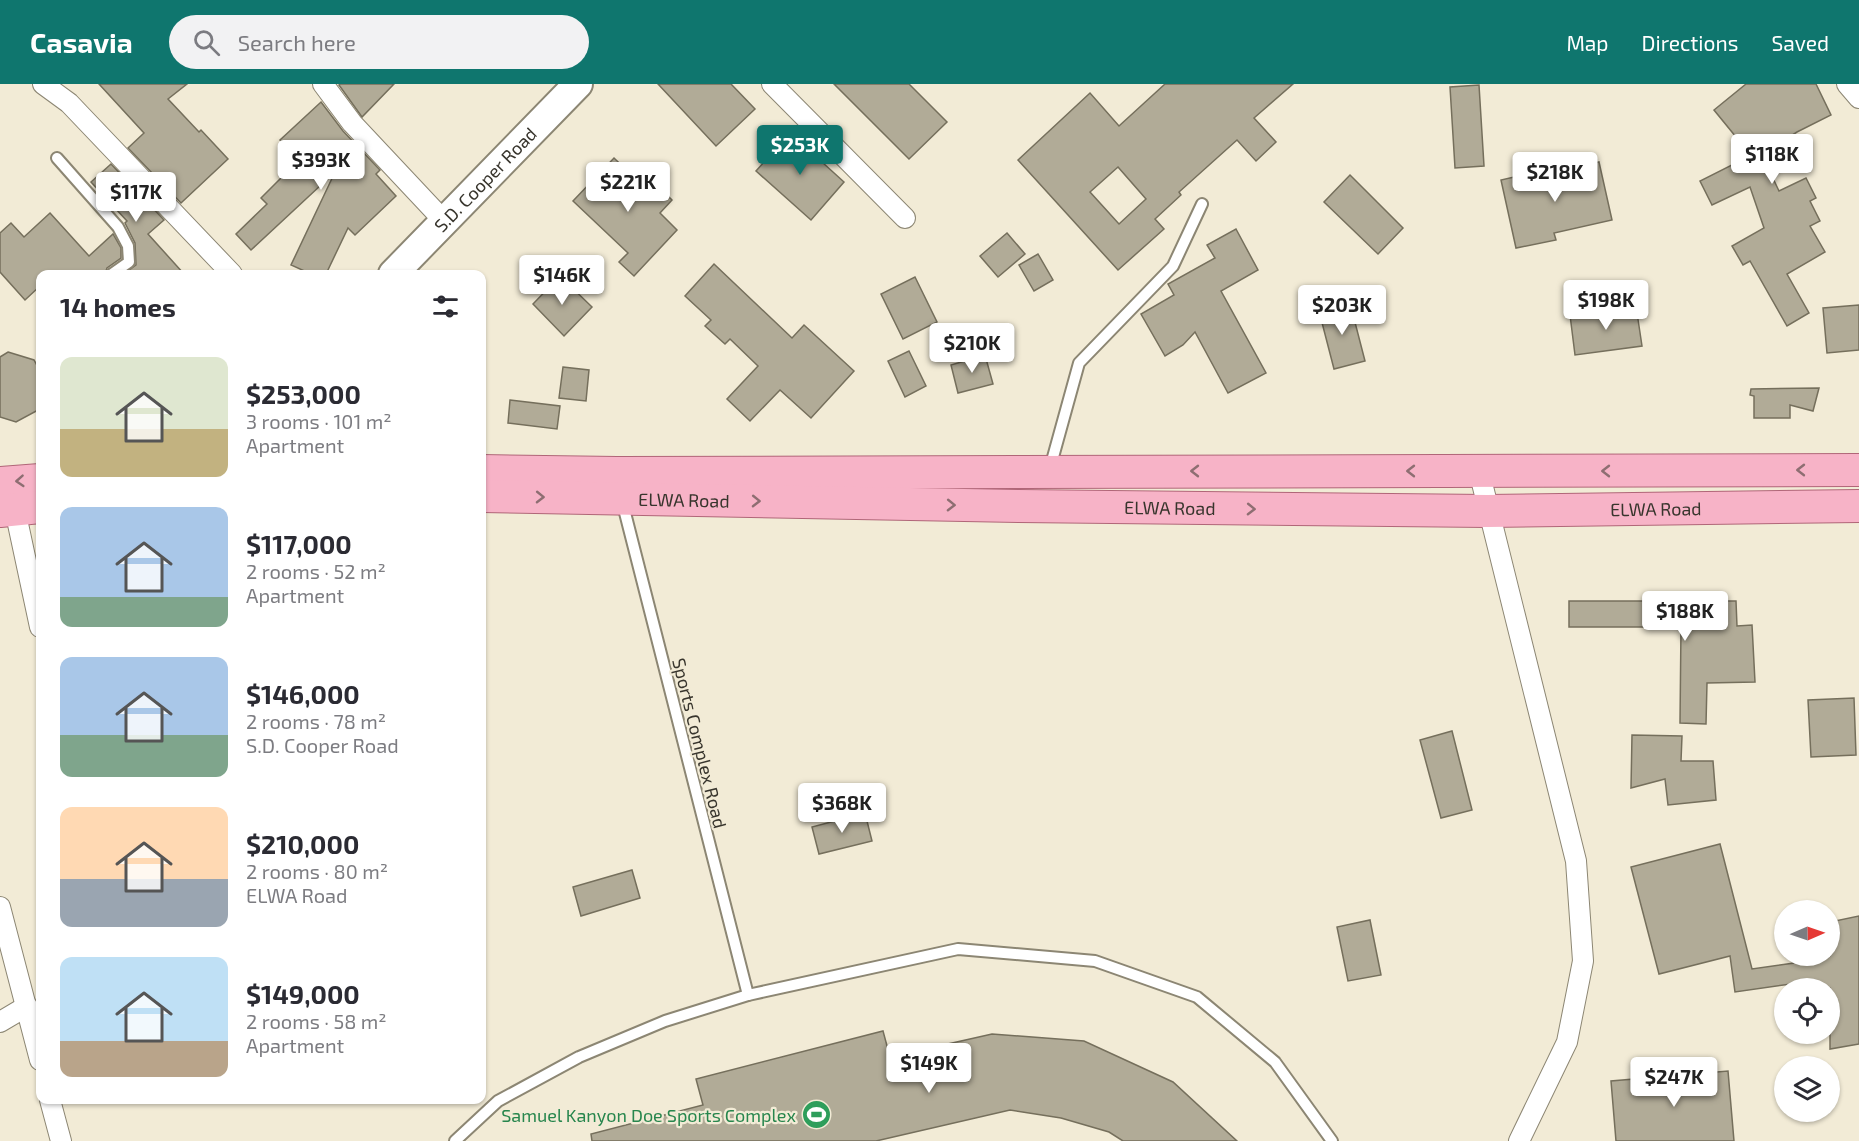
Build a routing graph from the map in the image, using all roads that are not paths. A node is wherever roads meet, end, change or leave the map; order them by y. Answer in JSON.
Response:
{"nodes":[{"id":1,"x":43,"y":84,"type":"edge"},
{"id":2,"x":323,"y":84,"type":"edge"},
{"id":3,"x":578,"y":84,"type":"edge"},
{"id":4,"x":772,"y":84,"type":"edge"},
{"id":5,"x":1848,"y":84,"type":"edge"},
{"id":6,"x":1859,"y":98,"type":"edge"},
{"id":7,"x":57,"y":158,"type":"dead end"},
{"id":8,"x":1202,"y":204,"type":"dead end"},
{"id":9,"x":905,"y":218,"type":"dead end"},
{"id":10,"x":444,"y":221,"type":"junction"},
{"id":11,"x":118,"y":270,"type":"edge"},
{"id":12,"x":228,"y":270,"type":"edge"},
{"id":13,"x":397,"y":270,"type":"edge"},
{"id":14,"x":1859,"y":470,"type":"edge"},
{"id":15,"x":486,"y":471,"type":"edge"},
{"id":16,"x":1049,"y":471,"type":"junction"},
{"id":17,"x":1479,"y":471,"type":"junction"},
{"id":18,"x":36,"y":480,"type":"edge"},
{"id":19,"x":0,"y":483,"type":"edge"},
{"id":20,"x":486,"y":496,"type":"edge"},
{"id":21,"x":621,"y":498,"type":"junction"},
{"id":22,"x":1859,"y":507,"type":"edge"},
{"id":23,"x":18,"y":510,"type":"edge"},
{"id":24,"x":1487,"y":511,"type":"junction"},
{"id":25,"x":36,"y":606,"type":"edge"},
{"id":26,"x":0,"y":907,"type":"edge"},
{"id":27,"x":748,"y":995,"type":"junction"},
{"id":28,"x":27,"y":1006,"type":"junction"},
{"id":29,"x":0,"y":1022,"type":"edge"},
{"id":30,"x":36,"y":1043,"type":"edge"},
{"id":31,"x":51,"y":1104,"type":"edge"},
{"id":32,"x":61,"y":1141,"type":"edge"},
{"id":33,"x":455,"y":1141,"type":"edge"},
{"id":34,"x":1332,"y":1141,"type":"edge"},
{"id":35,"x":1519,"y":1141,"type":"edge"}],
"edges":[{"from":1,"to":12,"type":"street"},
{"from":2,"to":10,"type":"street"},
{"from":3,"to":10,"type":"street","name":"S.D. Cooper Road"},
{"from":4,"to":9,"type":"street"},
{"from":5,"to":6,"type":"street"},
{"from":7,"to":11,"type":"lane"},
{"from":8,"to":16,"type":"lane"},
{"from":10,"to":13,"type":"street","name":"S.D. Cooper Road"},
{"from":14,"to":17,"type":"main road","name":"ELWA Road","one_way":true},
{"from":15,"to":16,"type":"main road","name":"ELWA Road"},
{"from":17,"to":16,"type":"main road","name":"ELWA Road","one_way":true},
{"from":17,"to":24,"type":"street"},
{"from":18,"to":19,"type":"main road","one_way":true},
{"from":20,"to":21,"type":"main road","name":"ELWA Road","one_way":true},
{"from":21,"to":24,"type":"main road","name":"ELWA Road","one_way":true},
{"from":21,"to":27,"type":"lane","name":"Sports Complex Road"},
{"from":22,"to":24,"type":"main road","name":"ELWA Road"},
{"from":23,"to":25,"type":"street"},
{"from":24,"to":35,"type":"street"},
{"from":26,"to":28,"type":"street"},
{"from":27,"to":33,"type":"lane"},
{"from":27,"to":34,"type":"lane"},
{"from":28,"to":29,"type":"street"},
{"from":28,"to":30,"type":"street"},
{"from":31,"to":32,"type":"street"}]}
